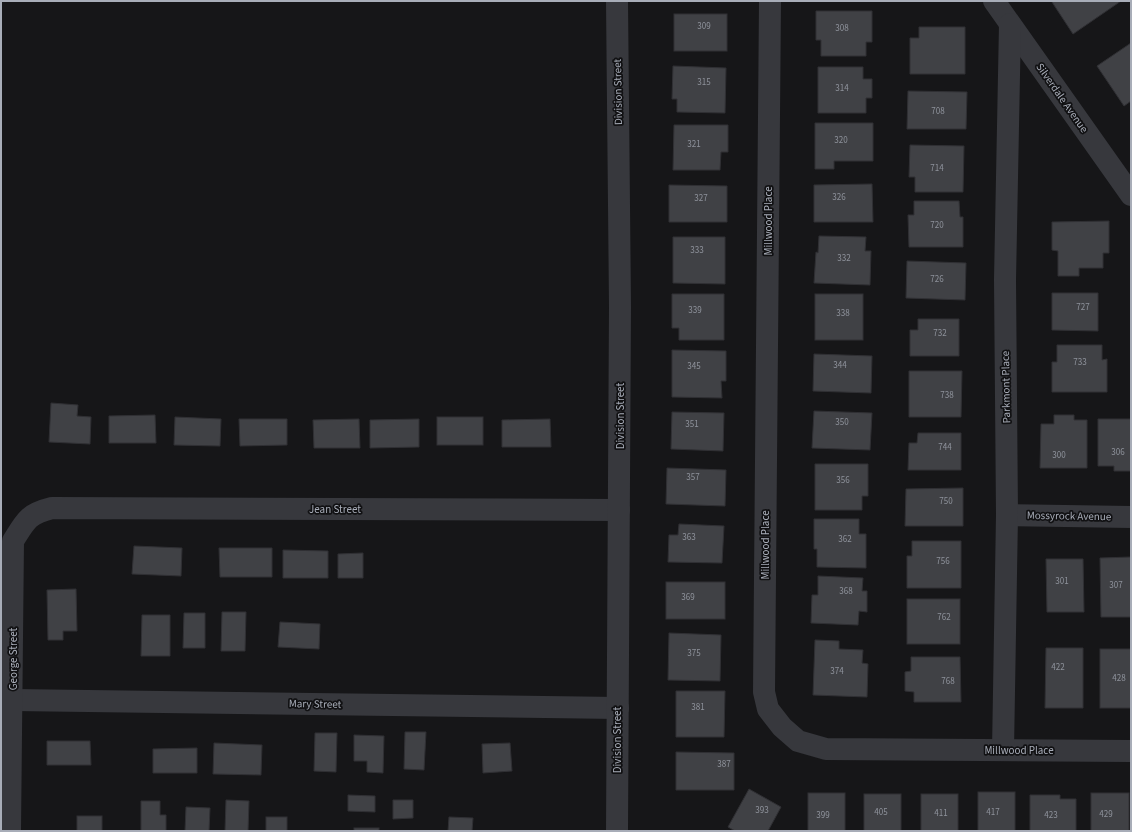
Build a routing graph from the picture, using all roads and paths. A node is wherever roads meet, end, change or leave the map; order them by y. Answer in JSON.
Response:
{"nodes":[{"id":1,"x":617,"y":1,"type":"edge"},
{"id":2,"x":770,"y":1,"type":"edge"},
{"id":3,"x":994,"y":1,"type":"edge"},
{"id":4,"x":1010,"y":24,"type":"junction"},
{"id":5,"x":1131,"y":195,"type":"edge"},
{"id":6,"x":52,"y":508,"type":"joint"},
{"id":7,"x":619,"y":510,"type":"junction"},
{"id":8,"x":1007,"y":515,"type":"junction"},
{"id":9,"x":1131,"y":517,"type":"edge"},
{"id":10,"x":13,"y":700,"type":"junction"},
{"id":11,"x":618,"y":708,"type":"junction"},
{"id":12,"x":1003,"y":750,"type":"junction"},
{"id":13,"x":1131,"y":751,"type":"edge"},
{"id":14,"x":10,"y":831,"type":"edge"},
{"id":15,"x":617,"y":831,"type":"edge"}],
"edges":[{"from":1,"to":7,"type":"street","name":"Division Street"},
{"from":2,"to":12,"type":"street","name":"Millwood Place"},
{"from":3,"to":4,"type":"street","name":"Silverdale Avenue"},
{"from":4,"to":5,"type":"street","name":"Silverdale Avenue"},
{"from":4,"to":8,"type":"street","name":"Parkmont Place"},
{"from":6,"to":7,"type":"street","name":"Jean Street"},
{"from":6,"to":10,"type":"street","name":"George Street"},
{"from":7,"to":11,"type":"street","name":"Division Street"},
{"from":8,"to":9,"type":"street","name":"Mossyrock Avenue"},
{"from":8,"to":12,"type":"street","name":"Parkmont Place"},
{"from":10,"to":11,"type":"street","name":"Mary Street"},
{"from":10,"to":14,"type":"street","name":"George Street"},
{"from":11,"to":15,"type":"street","name":"Division Street"},
{"from":12,"to":13,"type":"street","name":"Millwood Place"}]}
